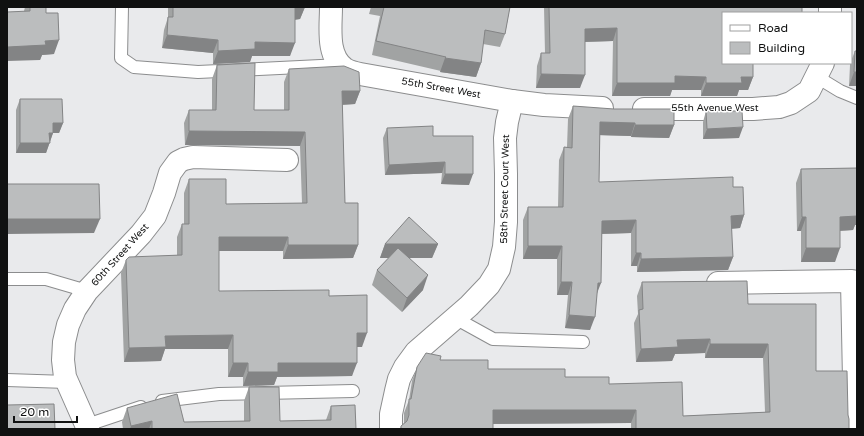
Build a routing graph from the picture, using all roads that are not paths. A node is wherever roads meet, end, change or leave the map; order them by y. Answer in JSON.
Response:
{"nodes":[{"id":1,"x":122,"y":7,"type":"edge"},
{"id":2,"x":331,"y":7,"type":"edge"},
{"id":3,"x":341,"y":65,"type":"junction"},
{"id":4,"x":816,"y":77,"type":"edge"},
{"id":5,"x":857,"y":98,"type":"edge"},
{"id":6,"x":512,"y":101,"type":"junction"},
{"id":7,"x":544,"y":104,"type":"joint"},
{"id":8,"x":287,"y":160,"type":"dead end"},
{"id":9,"x":7,"y":279,"type":"edge"},
{"id":10,"x":702,"y":283,"type":"edge"},
{"id":11,"x":87,"y":291,"type":"junction"},
{"id":12,"x":455,"y":318,"type":"junction"},
{"id":13,"x":583,"y":342,"type":"dead end"},
{"id":14,"x":7,"y":380,"type":"edge"},
{"id":15,"x":67,"y":382,"type":"junction"},
{"id":16,"x":353,"y":391,"type":"dead end"},
{"id":17,"x":88,"y":427,"type":"edge"},
{"id":18,"x":390,"y":429,"type":"edge"},
{"id":19,"x":855,"y":429,"type":"edge"}],
"edges":[{"from":1,"to":3,"type":"lane"},
{"from":2,"to":3,"type":"street"},
{"from":3,"to":6,"type":"street","name":"55th Street West"},
{"from":4,"to":5,"type":"lane"},
{"from":4,"to":7,"type":"street","name":"55th Avenue West"},
{"from":6,"to":7,"type":"street","name":"55th Street West"},
{"from":6,"to":12,"type":"street","name":"58th Street Court West"},
{"from":8,"to":11,"type":"street","name":"60th Street West"},
{"from":9,"to":11,"type":"lane"},
{"from":10,"to":19,"type":"street"},
{"from":11,"to":15,"type":"street","name":"60th Street West"},
{"from":12,"to":13,"type":"lane"},
{"from":12,"to":18,"type":"street","name":"58th Street Court West"},
{"from":14,"to":15,"type":"lane"},
{"from":15,"to":17,"type":"street","name":"60th Street West"},
{"from":16,"to":17,"type":"lane"}]}
